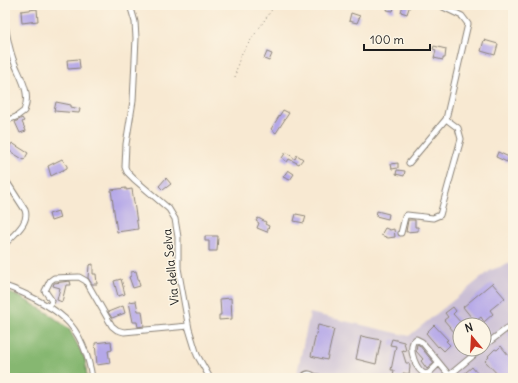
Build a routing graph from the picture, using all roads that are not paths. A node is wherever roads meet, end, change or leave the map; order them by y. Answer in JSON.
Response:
{"nodes":[{"id":1,"x":130,"y":5,"type":"edge"},
{"id":2,"x":439,"y":5,"type":"edge"},
{"id":3,"x":5,"y":25,"type":"edge"},
{"id":4,"x":446,"y":119,"type":"junction"},
{"id":5,"x":5,"y":121,"type":"edge"},
{"id":6,"x":409,"y":163,"type":"dead end"},
{"id":7,"x":5,"y":179,"type":"edge"},
{"id":8,"x":401,"y":233,"type":"dead end"},
{"id":9,"x":5,"y":244,"type":"edge"},
{"id":10,"x":5,"y":286,"type":"edge"},
{"id":11,"x":49,"y":307,"type":"junction"},
{"id":12,"x":513,"y":325,"type":"edge"},
{"id":13,"x":188,"y":326,"type":"junction"},
{"id":14,"x":492,"y":340,"type":"edge"},
{"id":15,"x":472,"y":357,"type":"edge"},
{"id":16,"x":439,"y":364,"type":"junction"},
{"id":17,"x":450,"y":376,"type":"edge"},
{"id":18,"x":314,"y":377,"type":"edge"},
{"id":19,"x":92,"y":378,"type":"edge"},
{"id":20,"x":210,"y":378,"type":"edge"},
{"id":21,"x":303,"y":378,"type":"edge"},
{"id":22,"x":322,"y":378,"type":"edge"}],
"edges":[{"from":1,"to":13,"type":"street","name":"Via della Selva"},
{"from":2,"to":4,"type":"street"},
{"from":3,"to":5,"type":"street"},
{"from":4,"to":6,"type":"street"},
{"from":4,"to":8,"type":"street"},
{"from":7,"to":9,"type":"street"},
{"from":10,"to":11,"type":"street"},
{"from":11,"to":13,"type":"street"},
{"from":11,"to":19,"type":"street"},
{"from":12,"to":14,"type":"street"},
{"from":13,"to":20,"type":"street","name":"Via della Selva"},
{"from":15,"to":17,"type":"street"},
{"from":16,"to":16,"type":"street"},
{"from":16,"to":17,"type":"street"},
{"from":18,"to":21,"type":"street"},
{"from":18,"to":22,"type":"street"}]}
